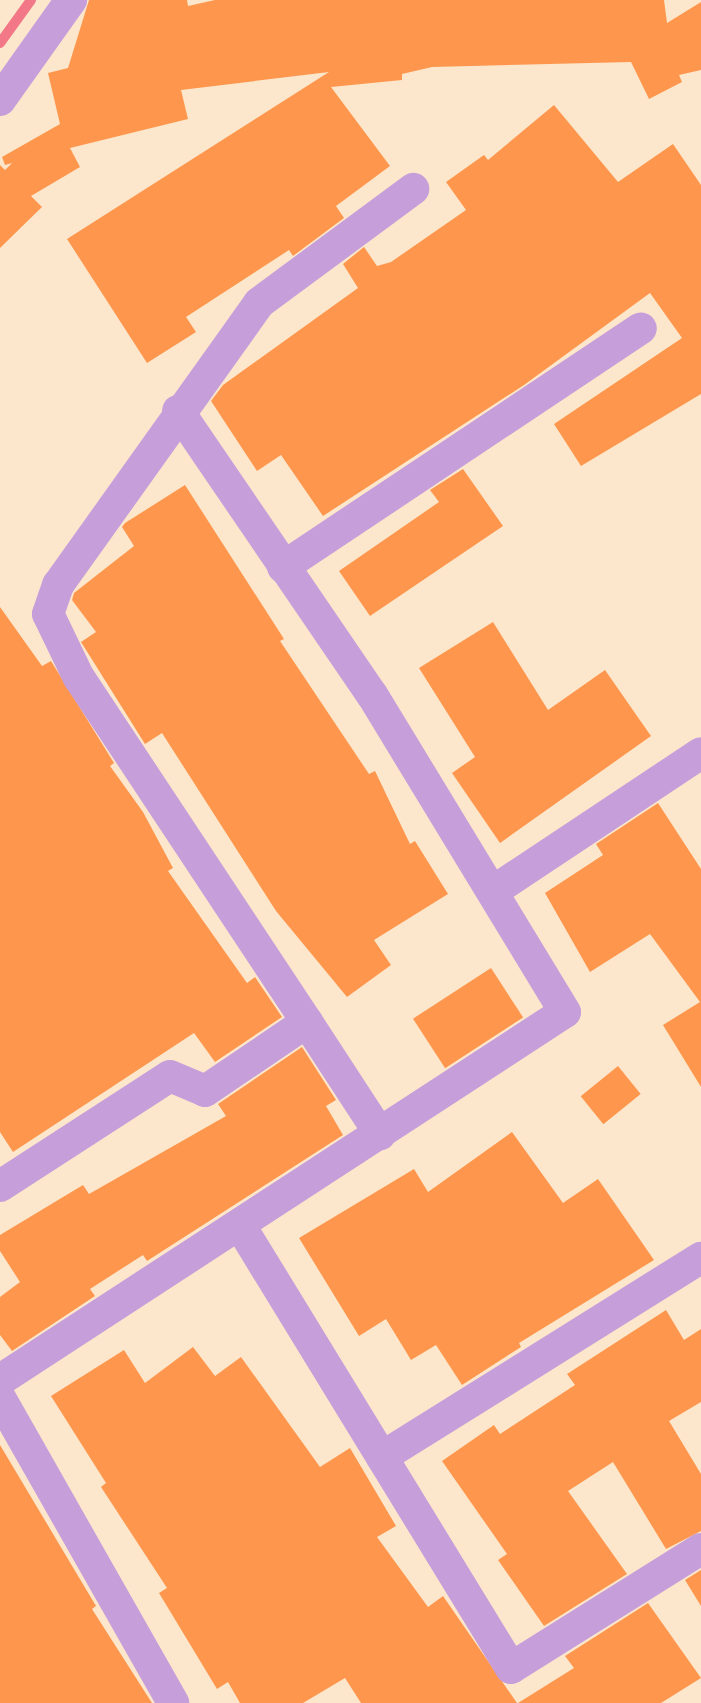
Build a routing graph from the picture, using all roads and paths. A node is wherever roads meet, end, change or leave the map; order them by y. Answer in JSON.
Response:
{"nodes":[{"id":1,"x":71,"y":0,"type":"edge"},
{"id":2,"x":0,"y":100,"type":"edge"},
{"id":3,"x":413,"y":189,"type":"dead end"},
{"id":4,"x":641,"y":328,"type":"dead end"},
{"id":5,"x":178,"y":411,"type":"junction"},
{"id":6,"x":283,"y":567,"type":"junction"},
{"id":7,"x":701,"y":753,"type":"edge"},
{"id":8,"x":495,"y":890,"type":"junction"},
{"id":9,"x":307,"y":1022,"type":"junction"},
{"id":10,"x":380,"y":1134,"type":"junction"},
{"id":11,"x":0,"y":1186,"type":"edge"},
{"id":12,"x":241,"y":1227,"type":"junction"},
{"id":13,"x":701,"y":1258,"type":"edge"},
{"id":14,"x":0,"y":1380,"type":"edge"},
{"id":15,"x":0,"y":1398,"type":"edge"},
{"id":16,"x":382,"y":1457,"type":"junction"},
{"id":17,"x":701,"y":1550,"type":"edge"},
{"id":18,"x":173,"y":1703,"type":"edge"}],
"edges":[{"from":1,"to":2,"type":"street"},
{"from":3,"to":5,"type":"street"},
{"from":4,"to":6,"type":"street"},
{"from":5,"to":6,"type":"street"},
{"from":5,"to":9,"type":"street"},
{"from":6,"to":8,"type":"street"},
{"from":7,"to":8,"type":"street"},
{"from":8,"to":10,"type":"street"},
{"from":9,"to":10,"type":"street"},
{"from":9,"to":11,"type":"street"},
{"from":10,"to":12,"type":"street"},
{"from":12,"to":14,"type":"street"},
{"from":12,"to":16,"type":"street"},
{"from":13,"to":16,"type":"street"},
{"from":15,"to":18,"type":"street"},
{"from":16,"to":17,"type":"street"}]}
